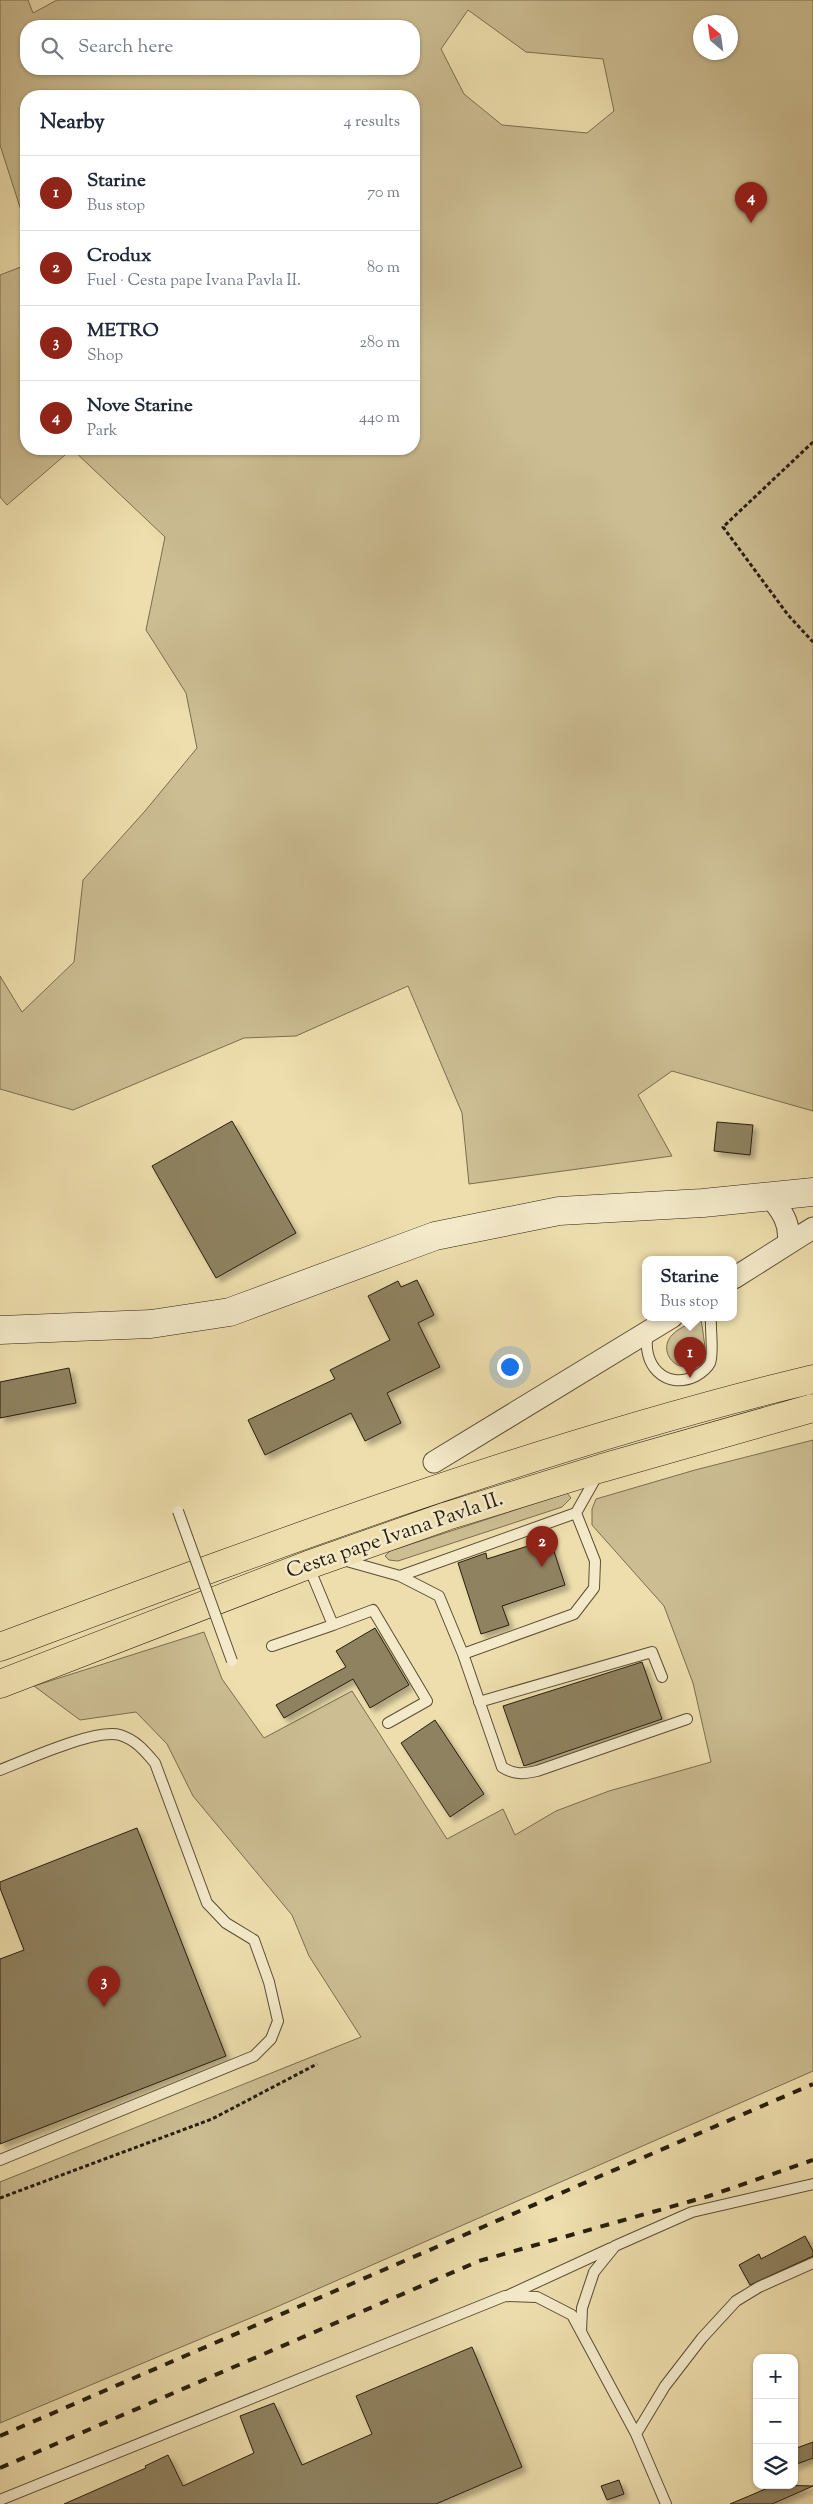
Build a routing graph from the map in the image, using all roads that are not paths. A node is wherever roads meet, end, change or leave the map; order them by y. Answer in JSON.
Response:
{"nodes":[{"id":1,"x":813,"y":1192,"type":"edge"},
{"id":2,"x":770,"y":1197,"type":"junction"},
{"id":3,"x":813,"y":1228,"type":"edge"},
{"id":4,"x":788,"y":1243,"type":"junction"},
{"id":5,"x":737,"y":1276,"type":"edge"},
{"id":6,"x":666,"y":1321,"type":"edge"},
{"id":7,"x":711,"y":1321,"type":"edge"},
{"id":8,"x":0,"y":1330,"type":"edge"},
{"id":9,"x":648,"y":1332,"type":"junction"},
{"id":10,"x":806,"y":1380,"type":"edge"},
{"id":11,"x":806,"y":1410,"type":"edge"},
{"id":12,"x":434,"y":1462,"type":"dead end"},
{"id":13,"x":602,"y":1468,"type":"junction"},
{"id":14,"x":178,"y":1511,"type":"dead end"},
{"id":15,"x":576,"y":1513,"type":"junction"},
{"id":16,"x":319,"y":1560,"type":"junction"},
{"id":17,"x":400,"y":1576,"type":"junction"},
{"id":18,"x":333,"y":1625,"type":"junction"},
{"id":19,"x":272,"y":1646,"type":"dead end"},
{"id":20,"x":0,"y":1647,"type":"edge"},
{"id":21,"x":463,"y":1654,"type":"junction"},
{"id":22,"x":232,"y":1660,"type":"dead end"},
{"id":23,"x":662,"y":1678,"type":"dead end"},
{"id":24,"x":0,"y":1684,"type":"edge"},
{"id":25,"x":480,"y":1702,"type":"junction"},
{"id":26,"x":687,"y":1719,"type":"dead end"},
{"id":27,"x":388,"y":1723,"type":"dead end"},
{"id":28,"x":0,"y":1770,"type":"edge"},
{"id":29,"x":0,"y":2160,"type":"edge"},
{"id":30,"x":813,"y":2184,"type":"edge"},
{"id":31,"x":615,"y":2246,"type":"junction"},
{"id":32,"x":813,"y":2263,"type":"edge"},
{"id":33,"x":505,"y":2296,"type":"junction"},
{"id":34,"x":581,"y":2333,"type":"junction"},
{"id":35,"x":636,"y":2434,"type":"junction"},
{"id":36,"x":0,"y":2500,"type":"edge"},
{"id":37,"x":666,"y":2504,"type":"edge"}],
"edges":[{"from":1,"to":2,"type":"street"},
{"from":2,"to":4,"type":"street"},
{"from":2,"to":8,"type":"street"},
{"from":3,"to":4,"type":"street"},
{"from":4,"to":5,"type":"street"},
{"from":6,"to":9,"type":"street"},
{"from":7,"to":9,"type":"lane"},
{"from":9,"to":12,"type":"street"},
{"from":10,"to":20,"type":"highway","name":"Cesta pape Ivana Pavla II."},
{"from":11,"to":13,"type":"highway","name":"Cesta pape Ivana Pavla II."},
{"from":13,"to":15,"type":"lane"},
{"from":13,"to":16,"type":"highway","name":"Cesta pape Ivana Pavla II."},
{"from":14,"to":22,"type":"lane","bridge":true},
{"from":15,"to":17,"type":"lane"},
{"from":15,"to":21,"type":"lane"},
{"from":16,"to":17,"type":"lane"},
{"from":16,"to":18,"type":"lane"},
{"from":16,"to":24,"type":"highway","name":"Cesta pape Ivana Pavla II."},
{"from":17,"to":21,"type":"lane"},
{"from":18,"to":19,"type":"lane"},
{"from":18,"to":27,"type":"lane"},
{"from":21,"to":25,"type":"lane"},
{"from":23,"to":25,"type":"lane"},
{"from":25,"to":26,"type":"lane"},
{"from":28,"to":29,"type":"lane"},
{"from":30,"to":31,"type":"lane"},
{"from":31,"to":33,"type":"lane"},
{"from":31,"to":34,"type":"lane"},
{"from":32,"to":35,"type":"lane"},
{"from":33,"to":34,"type":"lane"},
{"from":33,"to":36,"type":"lane"},
{"from":34,"to":35,"type":"lane"},
{"from":35,"to":37,"type":"lane"}]}
